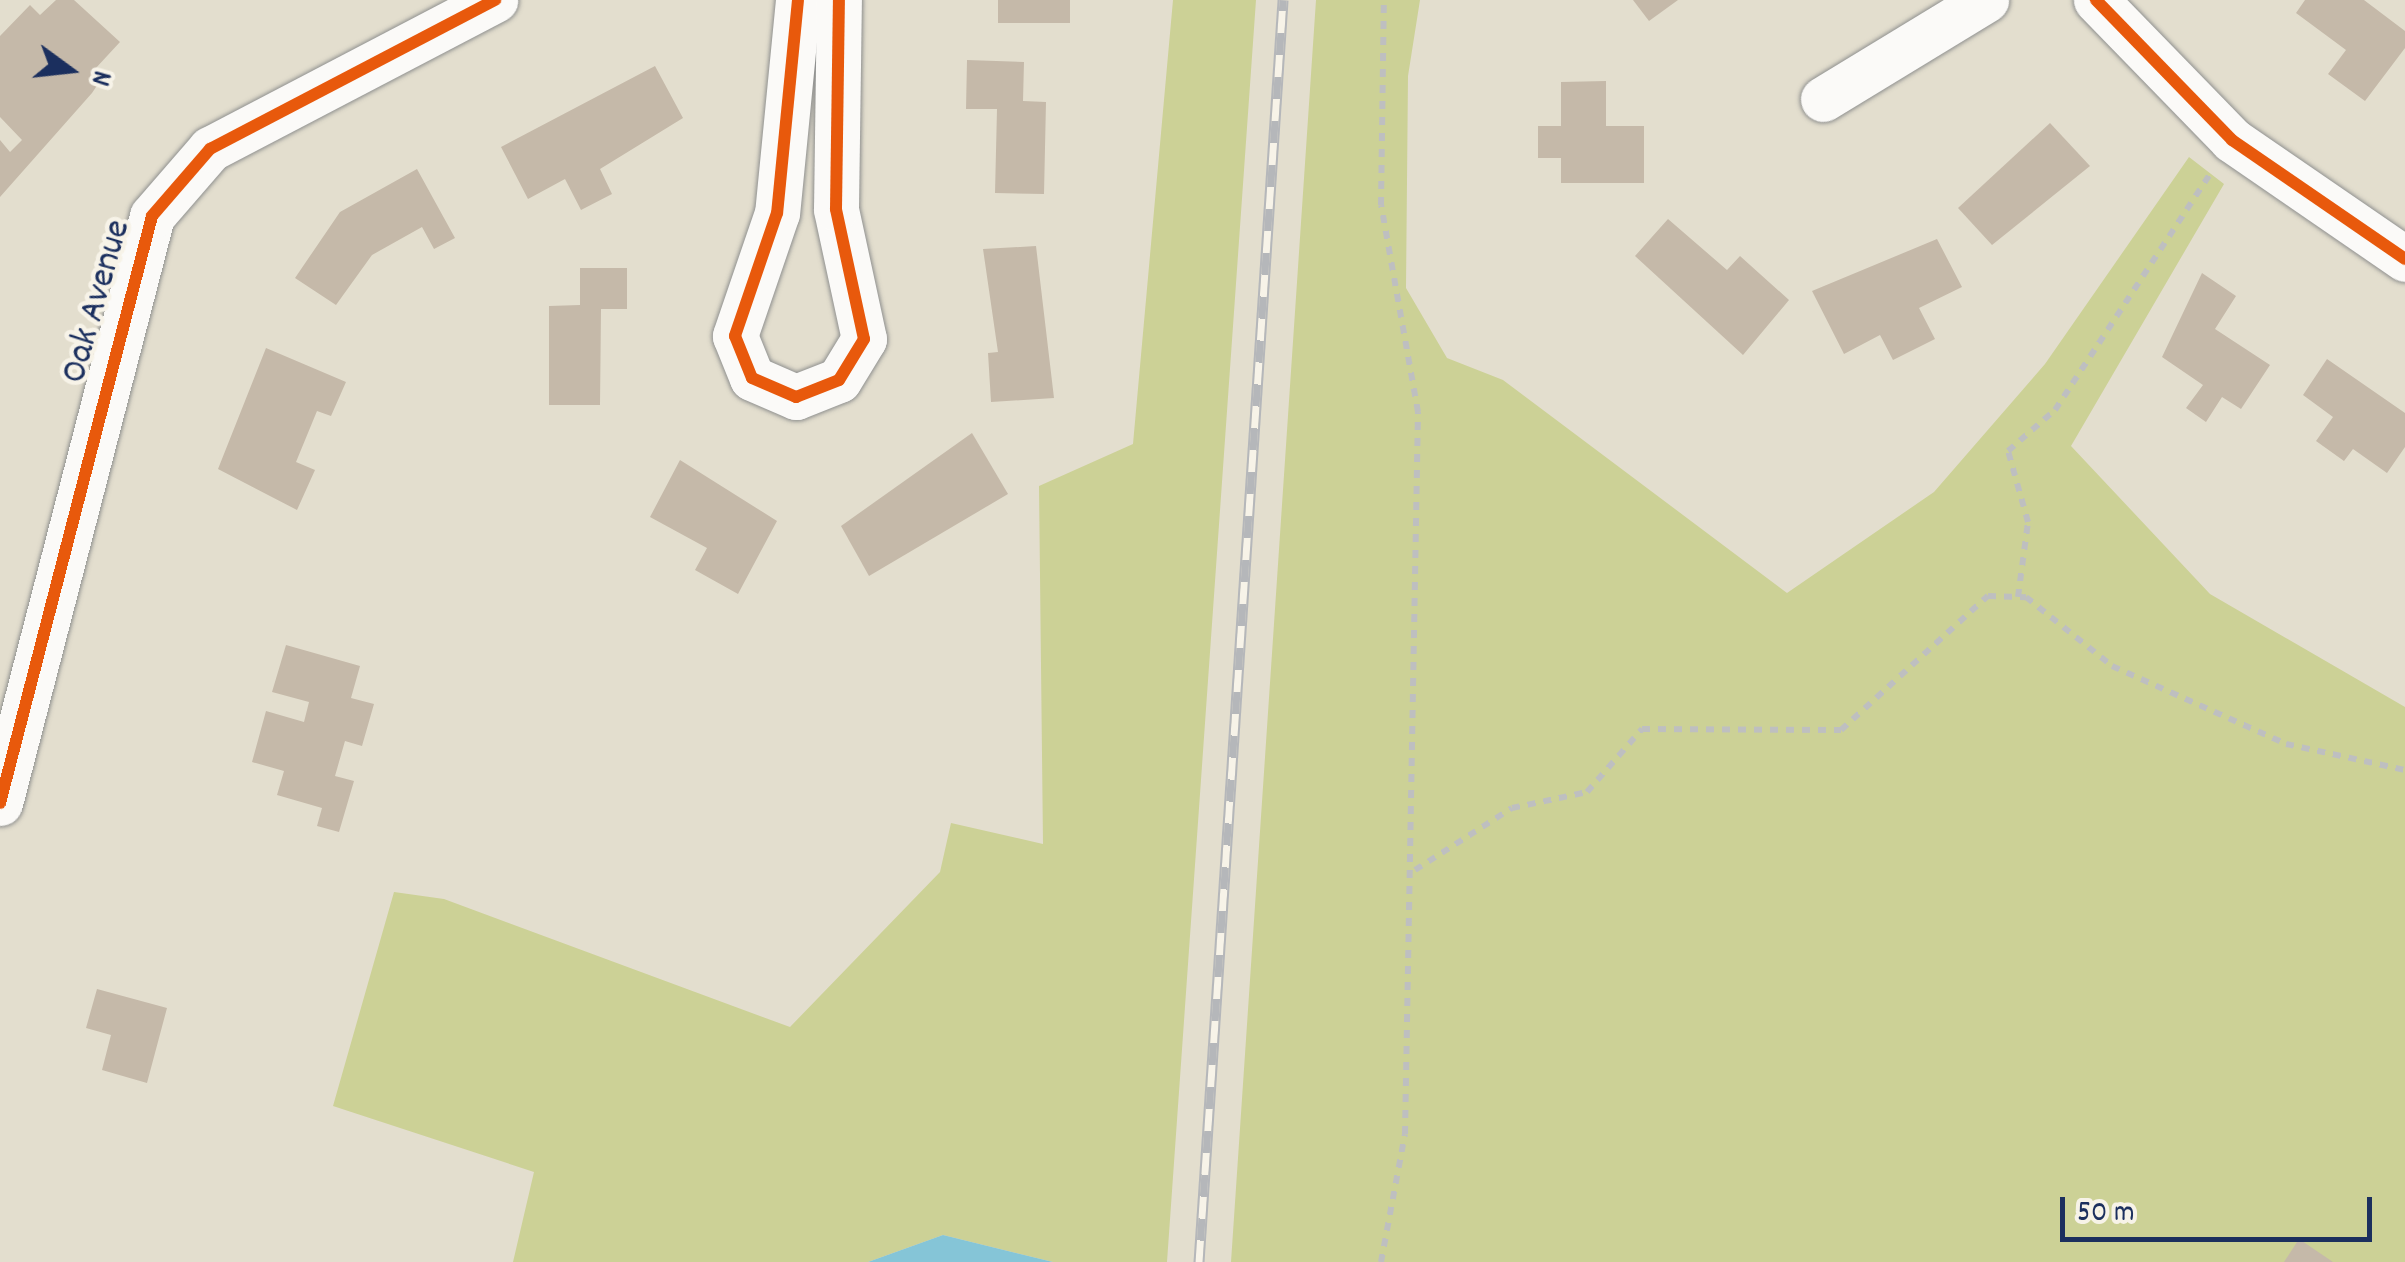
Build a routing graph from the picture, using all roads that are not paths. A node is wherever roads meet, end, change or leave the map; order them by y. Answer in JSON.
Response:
{"nodes":[{"id":1,"x":495,"y":0,"type":"edge"},
{"id":2,"x":798,"y":0,"type":"edge"},
{"id":3,"x":839,"y":0,"type":"edge"},
{"id":4,"x":1986,"y":0,"type":"edge"},
{"id":5,"x":2096,"y":0,"type":"edge"},
{"id":6,"x":1824,"y":99,"type":"dead end"},
{"id":7,"x":2405,"y":259,"type":"edge"},
{"id":8,"x":0,"y":803,"type":"edge"}],
"edges":[{"from":1,"to":8,"type":"street","name":"Oak Avenue"},
{"from":2,"to":3,"type":"street"},
{"from":4,"to":6,"type":"street"},
{"from":5,"to":7,"type":"street"}]}
